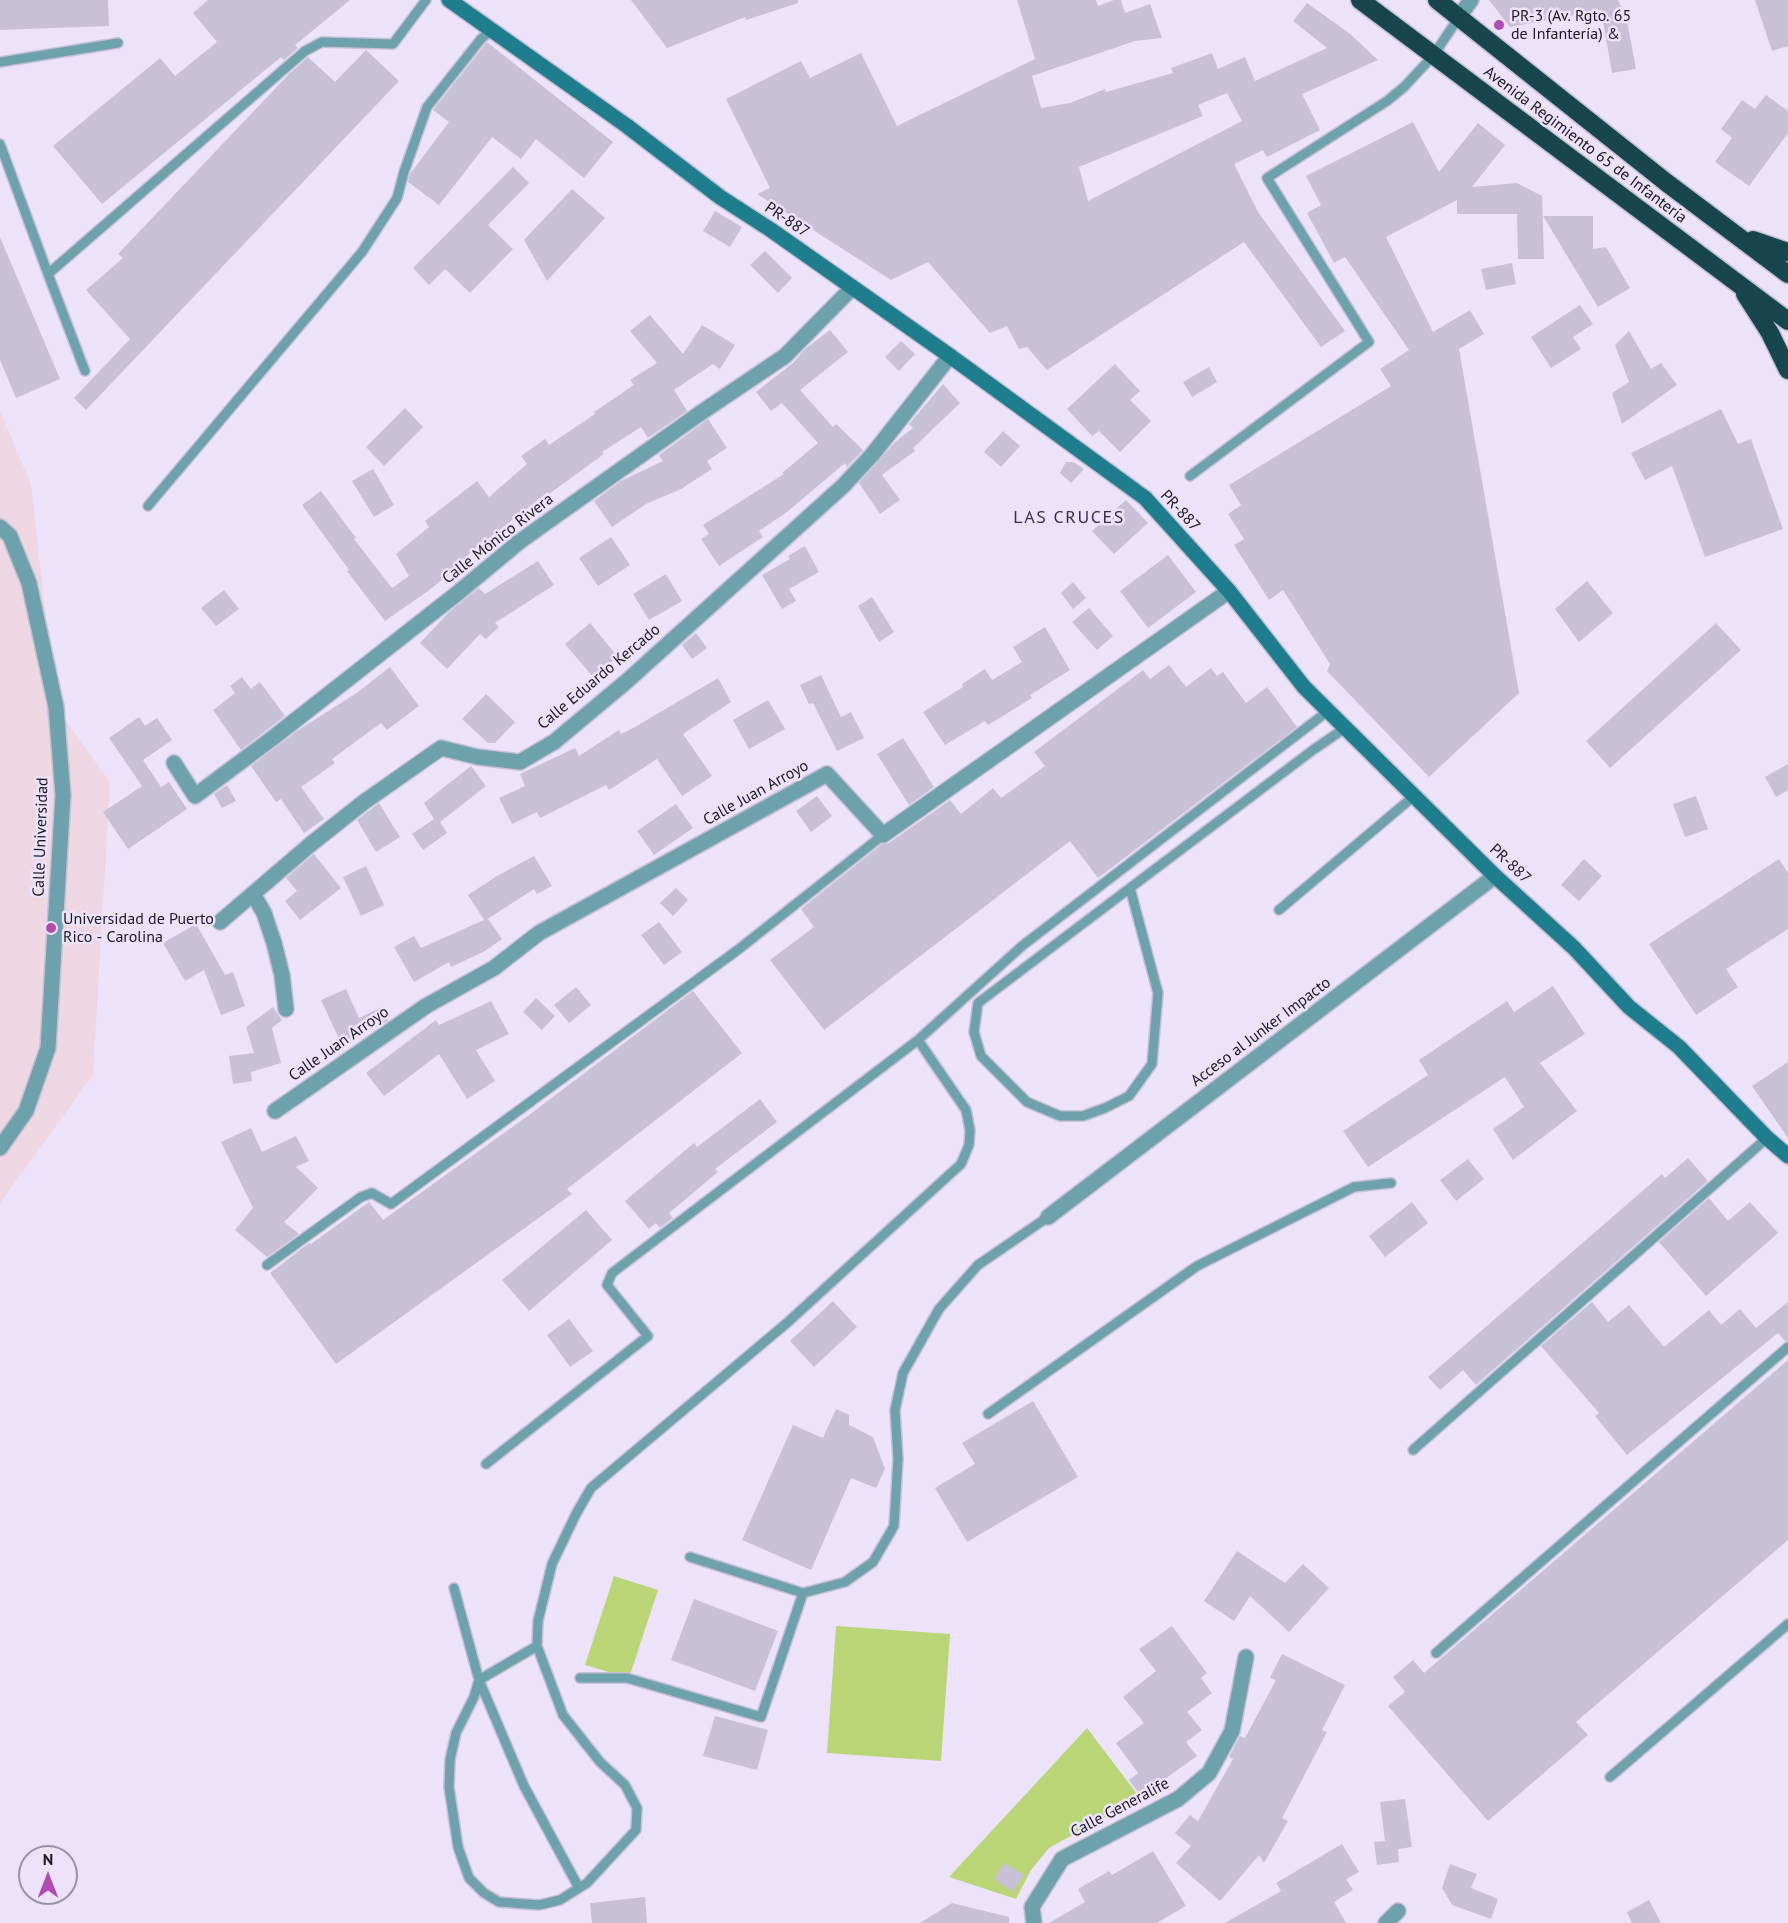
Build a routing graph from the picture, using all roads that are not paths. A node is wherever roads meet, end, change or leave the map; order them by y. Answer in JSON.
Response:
{"nodes":[{"id":1,"x":426,"y":0,"type":"edge"},
{"id":2,"x":449,"y":0,"type":"edge"},
{"id":3,"x":1360,"y":0,"type":"edge"},
{"id":4,"x":1437,"y":0,"type":"edge"},
{"id":5,"x":1471,"y":0,"type":"edge"},
{"id":6,"x":1459,"y":17,"type":"junction"},
{"id":7,"x":491,"y":30,"type":"junction"},
{"id":8,"x":118,"y":43,"type":"dead end"},
{"id":9,"x":1433,"y":56,"type":"junction"},
{"id":10,"x":0,"y":62,"type":"edge"},
{"id":11,"x":0,"y":144,"type":"edge"},
{"id":12,"x":1738,"y":235,"type":"junction"},
{"id":13,"x":1788,"y":252,"type":"edge"},
{"id":14,"x":48,"y":274,"type":"junction"},
{"id":15,"x":1788,"y":274,"type":"edge"},
{"id":16,"x":1737,"y":283,"type":"junction"},
{"id":17,"x":852,"y":288,"type":"junction"},
{"id":18,"x":1788,"y":321,"type":"edge"},
{"id":19,"x":950,"y":356,"type":"junction"},
{"id":20,"x":85,"y":370,"type":"dead end"},
{"id":21,"x":1788,"y":370,"type":"edge"},
{"id":22,"x":1190,"y":476,"type":"dead end"},
{"id":23,"x":148,"y":506,"type":"dead end"},
{"id":24,"x":0,"y":527,"type":"edge"},
{"id":25,"x":1229,"y":591,"type":"junction"},
{"id":26,"x":1328,"y":711,"type":"junction"},
{"id":27,"x":1345,"y":728,"type":"junction"},
{"id":28,"x":174,"y":763,"type":"dead end"},
{"id":29,"x":1414,"y":796,"type":"junction"},
{"id":30,"x":883,"y":835,"type":"junction"},
{"id":31,"x":1495,"y":876,"type":"junction"},
{"id":32,"x":1130,"y":888,"type":"junction"},
{"id":33,"x":253,"y":894,"type":"junction"},
{"id":34,"x":1279,"y":910,"type":"dead end"},
{"id":35,"x":220,"y":922,"type":"dead end"},
{"id":36,"x":285,"y":1009,"type":"dead end"},
{"id":37,"x":918,"y":1040,"type":"junction"},
{"id":38,"x":275,"y":1111,"type":"dead end"},
{"id":39,"x":1767,"y":1138,"type":"junction"},
{"id":40,"x":0,"y":1148,"type":"edge"},
{"id":41,"x":1788,"y":1156,"type":"edge"},
{"id":42,"x":1391,"y":1183,"type":"dead end"},
{"id":43,"x":1048,"y":1217,"type":"joint"},
{"id":44,"x":267,"y":1265,"type":"dead end"},
{"id":45,"x":1788,"y":1347,"type":"edge"},
{"id":46,"x":988,"y":1414,"type":"dead end"},
{"id":47,"x":1413,"y":1450,"type":"dead end"},
{"id":48,"x":486,"y":1464,"type":"dead end"},
{"id":49,"x":690,"y":1557,"type":"dead end"},
{"id":50,"x":454,"y":1588,"type":"dead end"},
{"id":51,"x":802,"y":1593,"type":"junction"},
{"id":52,"x":1788,"y":1624,"type":"edge"},
{"id":53,"x":537,"y":1646,"type":"junction"},
{"id":54,"x":1436,"y":1653,"type":"dead end"},
{"id":55,"x":1246,"y":1658,"type":"dead end"},
{"id":56,"x":580,"y":1678,"type":"dead end"},
{"id":57,"x":479,"y":1680,"type":"junction"},
{"id":58,"x":1610,"y":1777,"type":"dead end"},
{"id":59,"x":579,"y":1888,"type":"junction"},
{"id":60,"x":1398,"y":1911,"type":"dead end"},
{"id":61,"x":1034,"y":1923,"type":"edge"},
{"id":62,"x":1386,"y":1923,"type":"edge"}],
"edges":[{"from":1,"to":14,"type":"lane"},
{"from":2,"to":7,"type":"street","name":"PR-887"},
{"from":3,"to":9,"type":"highway","name":"Avenida Regimiento 65 de Infantería"},
{"from":4,"to":6,"type":"highway","name":"Avenida Regimiento 65 de Infantería"},
{"from":5,"to":6,"type":"street"},
{"from":6,"to":9,"type":"lane"},
{"from":6,"to":12,"type":"highway","name":"Avenida Regimiento 65 de Infantería"},
{"from":7,"to":17,"type":"street","name":"PR-887"},
{"from":7,"to":23,"type":"lane"},
{"from":8,"to":10,"type":"lane"},
{"from":9,"to":16,"type":"highway","name":"Avenida Regimiento 65 de Infantería"},
{"from":9,"to":22,"type":"lane"},
{"from":11,"to":14,"type":"lane"},
{"from":12,"to":13,"type":"highway"},
{"from":12,"to":15,"type":"highway","name":"Avenida Regimiento 65 de Infantería"},
{"from":14,"to":20,"type":"lane"},
{"from":16,"to":18,"type":"highway","name":"Avenida Regimiento 65 de Infantería"},
{"from":16,"to":21,"type":"highway"},
{"from":17,"to":19,"type":"street","name":"PR-887"},
{"from":17,"to":28,"type":"street","name":"Calle Mónico Rivera"},
{"from":19,"to":25,"type":"street","name":"PR-887"},
{"from":19,"to":33,"type":"street","name":"Calle Eduardo Kercado"},
{"from":24,"to":40,"type":"street","name":"Calle Universidad"},
{"from":25,"to":26,"type":"street","name":"PR-887"},
{"from":25,"to":30,"type":"street"},
{"from":26,"to":27,"type":"street","name":"PR-887"},
{"from":26,"to":37,"type":"lane"},
{"from":27,"to":29,"type":"street","name":"PR-887"},
{"from":27,"to":32,"type":"lane"},
{"from":29,"to":31,"type":"street","name":"PR-887"},
{"from":29,"to":34,"type":"lane"},
{"from":30,"to":38,"type":"street","name":"Calle Juan Arroyo"},
{"from":30,"to":44,"type":"lane"},
{"from":31,"to":39,"type":"street","name":"PR-887"},
{"from":31,"to":43,"type":"street","name":"Acceso al Junker Impacto"},
{"from":32,"to":32,"type":"lane"},
{"from":33,"to":35,"type":"street","name":"Calle Eduardo Kercado"},
{"from":33,"to":36,"type":"street"},
{"from":37,"to":48,"type":"lane"},
{"from":37,"to":53,"type":"lane"},
{"from":39,"to":41,"type":"street","name":"PR-887"},
{"from":39,"to":47,"type":"lane"},
{"from":42,"to":46,"type":"lane"},
{"from":43,"to":51,"type":"lane"},
{"from":45,"to":54,"type":"lane"},
{"from":49,"to":51,"type":"lane"},
{"from":50,"to":57,"type":"lane"},
{"from":51,"to":56,"type":"lane"},
{"from":52,"to":58,"type":"lane"},
{"from":53,"to":57,"type":"lane"},
{"from":53,"to":59,"type":"lane"},
{"from":55,"to":61,"type":"street","name":"Calle Generalife"},
{"from":57,"to":59,"type":"lane"},
{"from":57,"to":59,"type":"lane"},
{"from":60,"to":62,"type":"street"}]}
